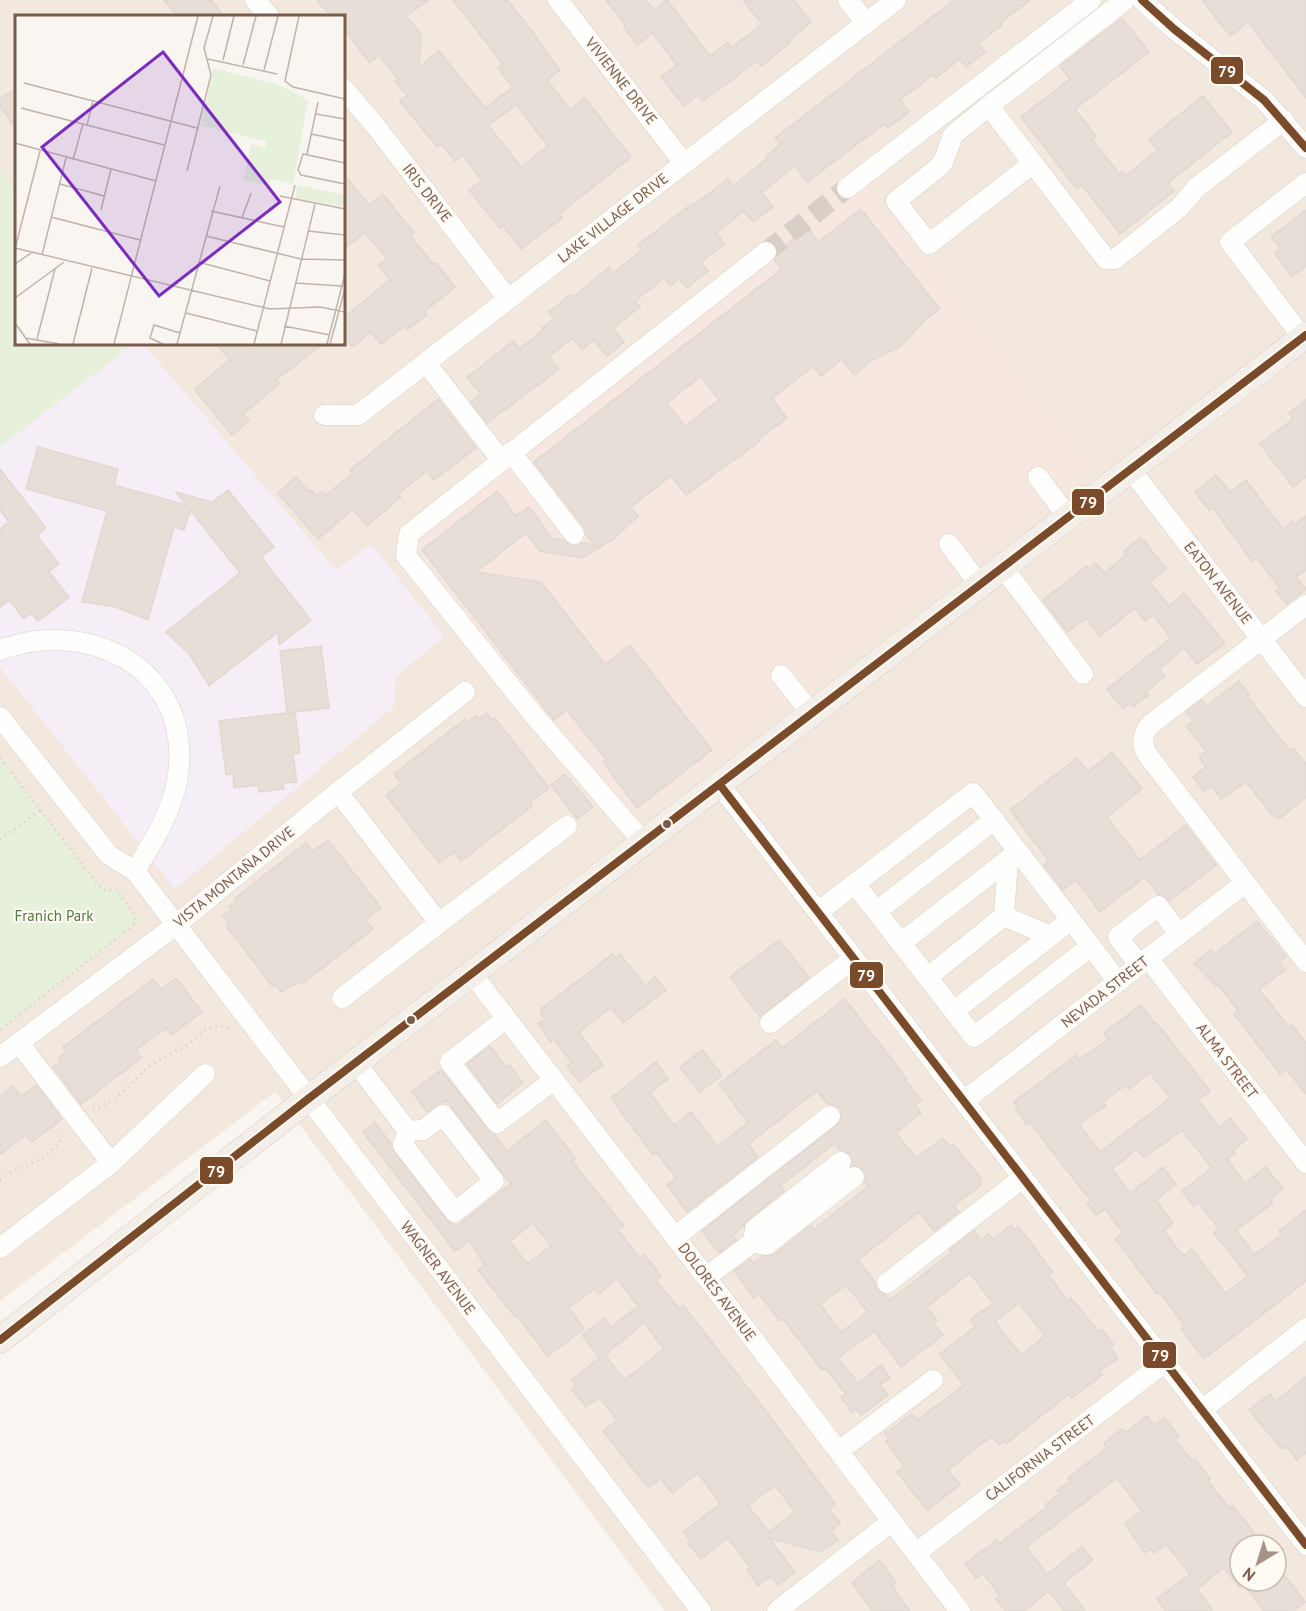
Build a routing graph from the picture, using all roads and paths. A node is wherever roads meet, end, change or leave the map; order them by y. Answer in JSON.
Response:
{"nodes":[{"id":1,"x":255,"y":0,"type":"edge"},
{"id":2,"x":558,"y":0,"type":"edge"},
{"id":3,"x":848,"y":0,"type":"edge"},
{"id":4,"x":896,"y":0,"type":"edge"},
{"id":5,"x":1091,"y":0,"type":"edge"},
{"id":6,"x":1125,"y":0,"type":"edge"},
{"id":7,"x":1142,"y":0,"type":"edge"},
{"id":8,"x":268,"y":15,"type":"edge"},
{"id":9,"x":866,"y":23,"type":"junction"},
{"id":10,"x":345,"y":90,"type":"edge"},
{"id":11,"x":989,"y":106,"type":"junction"},
{"id":12,"x":1298,"y":132,"type":"edge"},
{"id":13,"x":684,"y":163,"type":"junction"},
{"id":14,"x":1032,"y":164,"type":"junction"},
{"id":15,"x":1306,"y":183,"type":"edge"},
{"id":16,"x":847,"y":188,"type":"tunnel mouth"},
{"id":17,"x":766,"y":252,"type":"tunnel mouth"},
{"id":18,"x":508,"y":299,"type":"junction"},
{"id":19,"x":1305,"y":336,"type":"edge"},
{"id":20,"x":426,"y":363,"type":"junction"},
{"id":21,"x":324,"y":415,"type":"dead end"},
{"id":22,"x":506,"y":456,"type":"junction"},
{"id":23,"x":1131,"y":470,"type":"junction"},
{"id":24,"x":1038,"y":477,"type":"dead end"},
{"id":25,"x":1068,"y":517,"type":"junction"},
{"id":26,"x":574,"y":534,"type":"dead end"},
{"id":27,"x":949,"y":544,"type":"dead end"},
{"id":28,"x":1003,"y":567,"type":"junction"},
{"id":29,"x":980,"y":585,"type":"junction"},
{"id":30,"x":1306,"y":604,"type":"edge"},
{"id":31,"x":1262,"y":639,"type":"junction"},
{"id":32,"x":0,"y":650,"type":"edge"},
{"id":33,"x":1083,"y":674,"type":"dead end"},
{"id":34,"x":781,"y":675,"type":"dead end"},
{"id":35,"x":465,"y":692,"type":"dead end"},
{"id":36,"x":1306,"y":697,"type":"edge"},
{"id":37,"x":812,"y":714,"type":"junction"},
{"id":38,"x":0,"y":717,"type":"edge"},
{"id":39,"x":0,"y":758,"type":"edge"},
{"id":40,"x":720,"y":785,"type":"junction"},
{"id":41,"x":338,"y":792,"type":"junction"},
{"id":42,"x":40,"y":810,"type":"junction"},
{"id":43,"x":994,"y":820,"type":"junction"},
{"id":44,"x":567,"y":826,"type":"dead end"},
{"id":45,"x":0,"y":840,"type":"edge"},
{"id":46,"x":644,"y":843,"type":"junction"},
{"id":47,"x":1013,"y":856,"type":"junction"},
{"id":48,"x":135,"y":871,"type":"junction"},
{"id":49,"x":1245,"y":883,"type":"junction"},
{"id":50,"x":855,"y":884,"type":"junction"},
{"id":51,"x":877,"y":911,"type":"junction"},
{"id":52,"x":818,"y":912,"type":"junction"},
{"id":53,"x":1004,"y":916,"type":"junction"},
{"id":54,"x":1071,"y":920,"type":"junction"},
{"id":55,"x":439,"y":923,"type":"junction"},
{"id":56,"x":176,"y":925,"type":"junction"},
{"id":57,"x":1179,"y":934,"type":"junction"},
{"id":58,"x":1050,"y":936,"type":"junction"},
{"id":59,"x":901,"y":943,"type":"junction"},
{"id":60,"x":1091,"y":946,"type":"junction"},
{"id":61,"x":853,"y":959,"type":"junction"},
{"id":62,"x":1144,"y":962,"type":"junction"},
{"id":63,"x":1306,"y":962,"type":"edge"},
{"id":64,"x":472,"y":974,"type":"junction"},
{"id":65,"x":928,"y":977,"type":"junction"},
{"id":66,"x":1118,"y":982,"type":"junction"},
{"id":67,"x":342,"y":998,"type":"dead end"},
{"id":68,"x":954,"y":1011,"type":"junction"},
{"id":69,"x":507,"y":1019,"type":"junction"},
{"id":70,"x":770,"y":1023,"type":"dead end"},
{"id":71,"x":231,"y":1028,"type":"dead end"},
{"id":72,"x":0,"y":1030,"type":"edge"},
{"id":73,"x":19,"y":1043,"type":"junction"},
{"id":74,"x":0,"y":1057,"type":"edge"},
{"id":75,"x":356,"y":1063,"type":"junction"},
{"id":76,"x":205,"y":1074,"type":"dead end"},
{"id":77,"x":554,"y":1080,"type":"junction"},
{"id":78,"x":308,"y":1099,"type":"junction"},
{"id":79,"x":964,"y":1101,"type":"junction"},
{"id":80,"x":830,"y":1116,"type":"dead end"},
{"id":81,"x":78,"y":1120,"type":"junction"},
{"id":82,"x":408,"y":1131,"type":"junction"},
{"id":83,"x":111,"y":1163,"type":"junction"},
{"id":84,"x":1306,"y":1163,"type":"edge"},
{"id":85,"x":848,"y":1170,"type":"dead end"},
{"id":86,"x":1023,"y":1178,"type":"junction"},
{"id":87,"x":0,"y":1180,"type":"edge"},
{"id":88,"x":675,"y":1237,"type":"junction"},
{"id":89,"x":0,"y":1248,"type":"edge"},
{"id":90,"x":706,"y":1277,"type":"junction"},
{"id":91,"x":887,"y":1283,"type":"dead end"},
{"id":92,"x":1306,"y":1328,"type":"edge"},
{"id":93,"x":0,"y":1340,"type":"edge"},
{"id":94,"x":1165,"y":1362,"type":"junction"},
{"id":95,"x":933,"y":1380,"type":"dead end"},
{"id":96,"x":1202,"y":1410,"type":"junction"},
{"id":97,"x":839,"y":1451,"type":"junction"},
{"id":98,"x":892,"y":1521,"type":"junction"},
{"id":99,"x":1306,"y":1545,"type":"edge"},
{"id":100,"x":916,"y":1553,"type":"junction"},
{"id":101,"x":701,"y":1611,"type":"edge"},
{"id":102,"x":777,"y":1611,"type":"edge"},
{"id":103,"x":960,"y":1611,"type":"edge"}],
"edges":[{"from":1,"to":8,"type":"street"},
{"from":2,"to":13,"type":"street","name":"VIVIENNE DRIVE"},
{"from":3,"to":9,"type":"street"},
{"from":4,"to":9,"type":"street","name":"LAKE VILLAGE DRIVE"},
{"from":5,"to":16,"type":"street"},
{"from":6,"to":11,"type":"street"},
{"from":7,"to":12,"type":"street"},
{"from":9,"to":13,"type":"street","name":"LAKE VILLAGE DRIVE"},
{"from":10,"to":18,"type":"street","name":"IRIS DRIVE"},
{"from":11,"to":14,"type":"street"},
{"from":11,"to":14,"type":"street"},
{"from":12,"to":14,"type":"street"},
{"from":13,"to":18,"type":"street","name":"LAKE VILLAGE DRIVE"},
{"from":15,"to":19,"type":"street"},
{"from":17,"to":22,"type":"street"},
{"from":18,"to":20,"type":"street","name":"LAKE VILLAGE DRIVE"},
{"from":19,"to":23,"type":"main road"},
{"from":20,"to":21,"type":"street","name":"LAKE VILLAGE DRIVE"},
{"from":20,"to":22,"type":"street"},
{"from":22,"to":26,"type":"street"},
{"from":22,"to":46,"type":"street"},
{"from":23,"to":25,"type":"main road"},
{"from":23,"to":31,"type":"street","name":"EATON AVENUE"},
{"from":24,"to":25,"type":"street"},
{"from":25,"to":28,"type":"main road"},
{"from":27,"to":29,"type":"street"},
{"from":28,"to":29,"type":"main road"},
{"from":28,"to":33,"type":"street"},
{"from":29,"to":37,"type":"main road"},
{"from":30,"to":31,"type":"street"},
{"from":31,"to":36,"type":"street","name":"EATON AVENUE"},
{"from":31,"to":49,"type":"street"},
{"from":32,"to":48,"type":"street"},
{"from":34,"to":37,"type":"street"},
{"from":35,"to":41,"type":"street","name":"VISTA MONTAÑA DRIVE"},
{"from":37,"to":40,"type":"main road"},
{"from":38,"to":48,"type":"street"},
{"from":39,"to":42,"type":"path"},
{"from":40,"to":46,"type":"main road"},
{"from":40,"to":52,"type":"street"},
{"from":41,"to":55,"type":"street"},
{"from":41,"to":56,"type":"street","name":"VISTA MONTAÑA DRIVE"},
{"from":42,"to":45,"type":"path"},
{"from":42,"to":72,"type":"path"},
{"from":43,"to":47,"type":"street"},
{"from":43,"to":50,"type":"street"},
{"from":43,"to":51,"type":"street"},
{"from":44,"to":55,"type":"street"},
{"from":46,"to":64,"type":"main road"},
{"from":47,"to":53,"type":"street"},
{"from":47,"to":54,"type":"street"},
{"from":47,"to":59,"type":"street"},
{"from":48,"to":56,"type":"street","name":"WAGNER AVENUE"},
{"from":49,"to":57,"type":"street","name":"NEVADA STREET"},
{"from":49,"to":63,"type":"street"},
{"from":50,"to":51,"type":"street"},
{"from":50,"to":52,"type":"street"},
{"from":51,"to":59,"type":"street"},
{"from":52,"to":61,"type":"street"},
{"from":53,"to":58,"type":"street"},
{"from":53,"to":65,"type":"street"},
{"from":54,"to":58,"type":"street"},
{"from":54,"to":60,"type":"street"},
{"from":55,"to":67,"type":"street"},
{"from":56,"to":73,"type":"street","name":"VISTA MONTAÑA DRIVE"},
{"from":56,"to":78,"type":"street","name":"WAGNER AVENUE"},
{"from":57,"to":62,"type":"street","name":"NEVADA STREET"},
{"from":57,"to":62,"type":"street","name":"ALMA STREET"},
{"from":58,"to":68,"type":"street"},
{"from":59,"to":65,"type":"street"},
{"from":60,"to":66,"type":"street"},
{"from":60,"to":68,"type":"street"},
{"from":61,"to":70,"type":"street"},
{"from":61,"to":79,"type":"street"},
{"from":62,"to":66,"type":"street","name":"NEVADA STREET"},
{"from":62,"to":84,"type":"street","name":"ALMA STREET"},
{"from":64,"to":69,"type":"street","name":"DOLORES AVENUE"},
{"from":64,"to":75,"type":"main road"},
{"from":65,"to":68,"type":"street"},
{"from":66,"to":79,"type":"street","name":"NEVADA STREET"},
{"from":69,"to":77,"type":"street","name":"DOLORES AVENUE"},
{"from":69,"to":77,"type":"street"},
{"from":71,"to":81,"type":"path"},
{"from":73,"to":74,"type":"street","name":"VISTA MONTAÑA DRIVE"},
{"from":73,"to":81,"type":"street"},
{"from":75,"to":78,"type":"main road"},
{"from":75,"to":82,"type":"street"},
{"from":76,"to":83,"type":"street"},
{"from":77,"to":88,"type":"street","name":"DOLORES AVENUE"},
{"from":78,"to":93,"type":"main road"},
{"from":78,"to":101,"type":"street","name":"WAGNER AVENUE"},
{"from":79,"to":86,"type":"street"},
{"from":80,"to":88,"type":"street"},
{"from":81,"to":83,"type":"street"},
{"from":81,"to":87,"type":"path"},
{"from":82,"to":82,"type":"street"},
{"from":83,"to":89,"type":"street"},
{"from":85,"to":90,"type":"street"},
{"from":86,"to":91,"type":"street"},
{"from":86,"to":94,"type":"street"},
{"from":88,"to":90,"type":"street","name":"DOLORES AVENUE"},
{"from":90,"to":97,"type":"street","name":"DOLORES AVENUE"},
{"from":92,"to":96,"type":"street"},
{"from":94,"to":96,"type":"street"},
{"from":94,"to":100,"type":"street","name":"CALIFORNIA STREET"},
{"from":95,"to":97,"type":"street"},
{"from":96,"to":99,"type":"street"},
{"from":97,"to":98,"type":"street","name":"DOLORES AVENUE"},
{"from":98,"to":100,"type":"street","name":"DOLORES AVENUE"},
{"from":98,"to":102,"type":"street"},
{"from":100,"to":103,"type":"street","name":"DOLORES AVENUE"}]}
